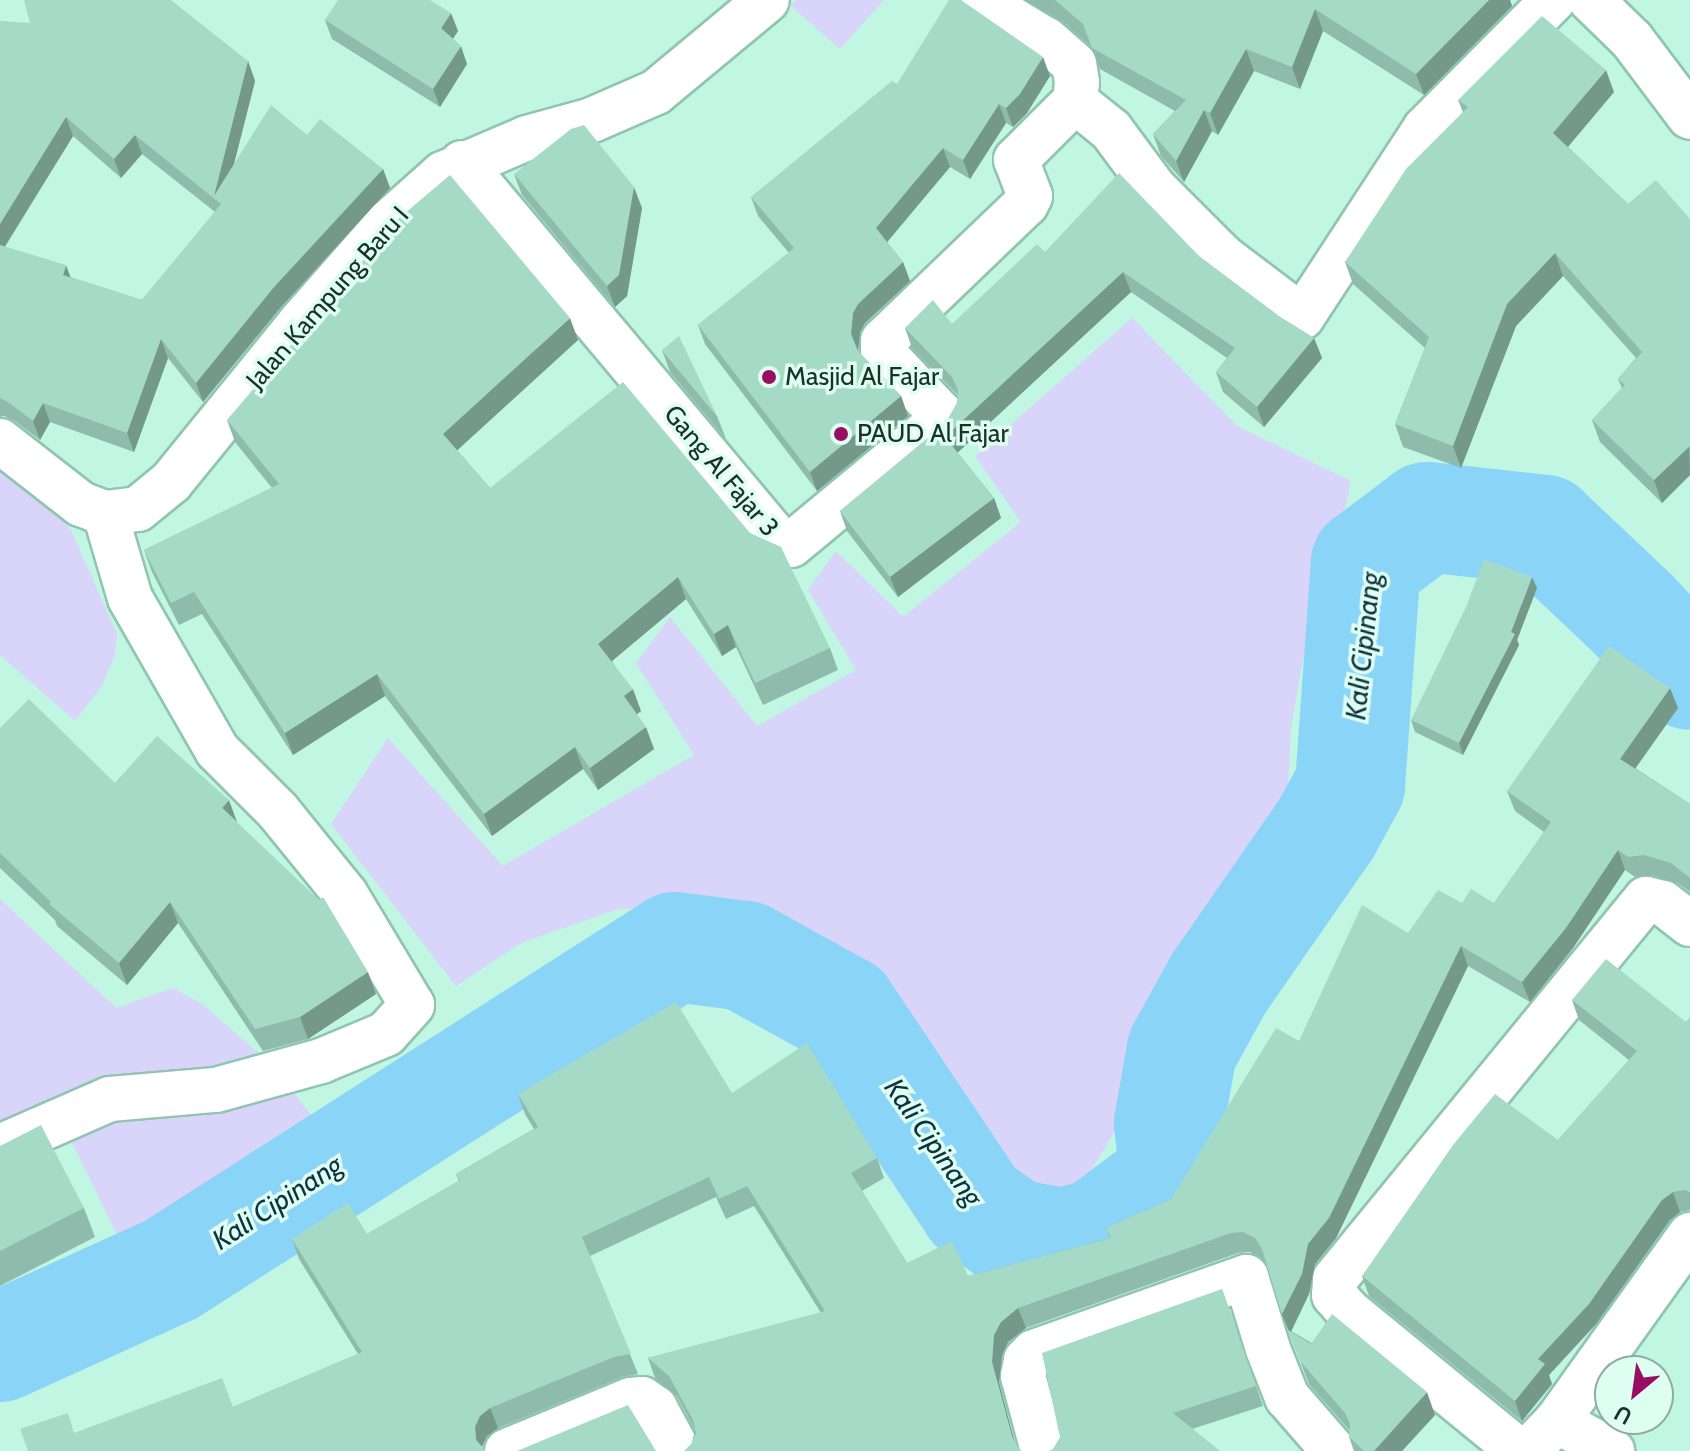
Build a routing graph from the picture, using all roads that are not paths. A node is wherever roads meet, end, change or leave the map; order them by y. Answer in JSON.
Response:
{"nodes":[{"id":1,"x":767,"y":0,"type":"edge"},
{"id":2,"x":980,"y":0,"type":"edge"},
{"id":3,"x":1553,"y":0,"type":"edge"},
{"id":4,"x":1591,"y":0,"type":"edge"},
{"id":5,"x":1075,"y":101,"type":"junction"},
{"id":6,"x":1690,"y":117,"type":"edge"},
{"id":7,"x":462,"y":163,"type":"junction"},
{"id":8,"x":0,"y":441,"type":"edge"},
{"id":9,"x":105,"y":513,"type":"junction"},
{"id":10,"x":1690,"y":924,"type":"edge"},
{"id":11,"x":0,"y":1147,"type":"edge"},
{"id":12,"x":1690,"y":1235,"type":"edge"},
{"id":13,"x":1543,"y":1436,"type":"edge"},
{"id":14,"x":507,"y":1451,"type":"edge"},
{"id":15,"x":678,"y":1451,"type":"edge"},
{"id":16,"x":1043,"y":1451,"type":"edge"},
{"id":17,"x":1334,"y":1451,"type":"edge"},
{"id":18,"x":1519,"y":1451,"type":"edge"},
{"id":19,"x":1612,"y":1451,"type":"edge"}],
"edges":[{"from":1,"to":7,"type":"street","name":"Jalan Kampung Baru I"},
{"from":2,"to":5,"type":"street"},
{"from":3,"to":5,"type":"street"},
{"from":4,"to":6,"type":"street"},
{"from":5,"to":7,"type":"street","name":"Gang Al Fajar 3"},
{"from":7,"to":9,"type":"street","name":"Jalan Kampung Baru I"},
{"from":8,"to":9,"type":"street"},
{"from":9,"to":11,"type":"street"},
{"from":10,"to":18,"type":"street"},
{"from":12,"to":13,"type":"street"},
{"from":13,"to":19,"type":"street"},
{"from":14,"to":15,"type":"street"},
{"from":16,"to":17,"type":"street"}]}
